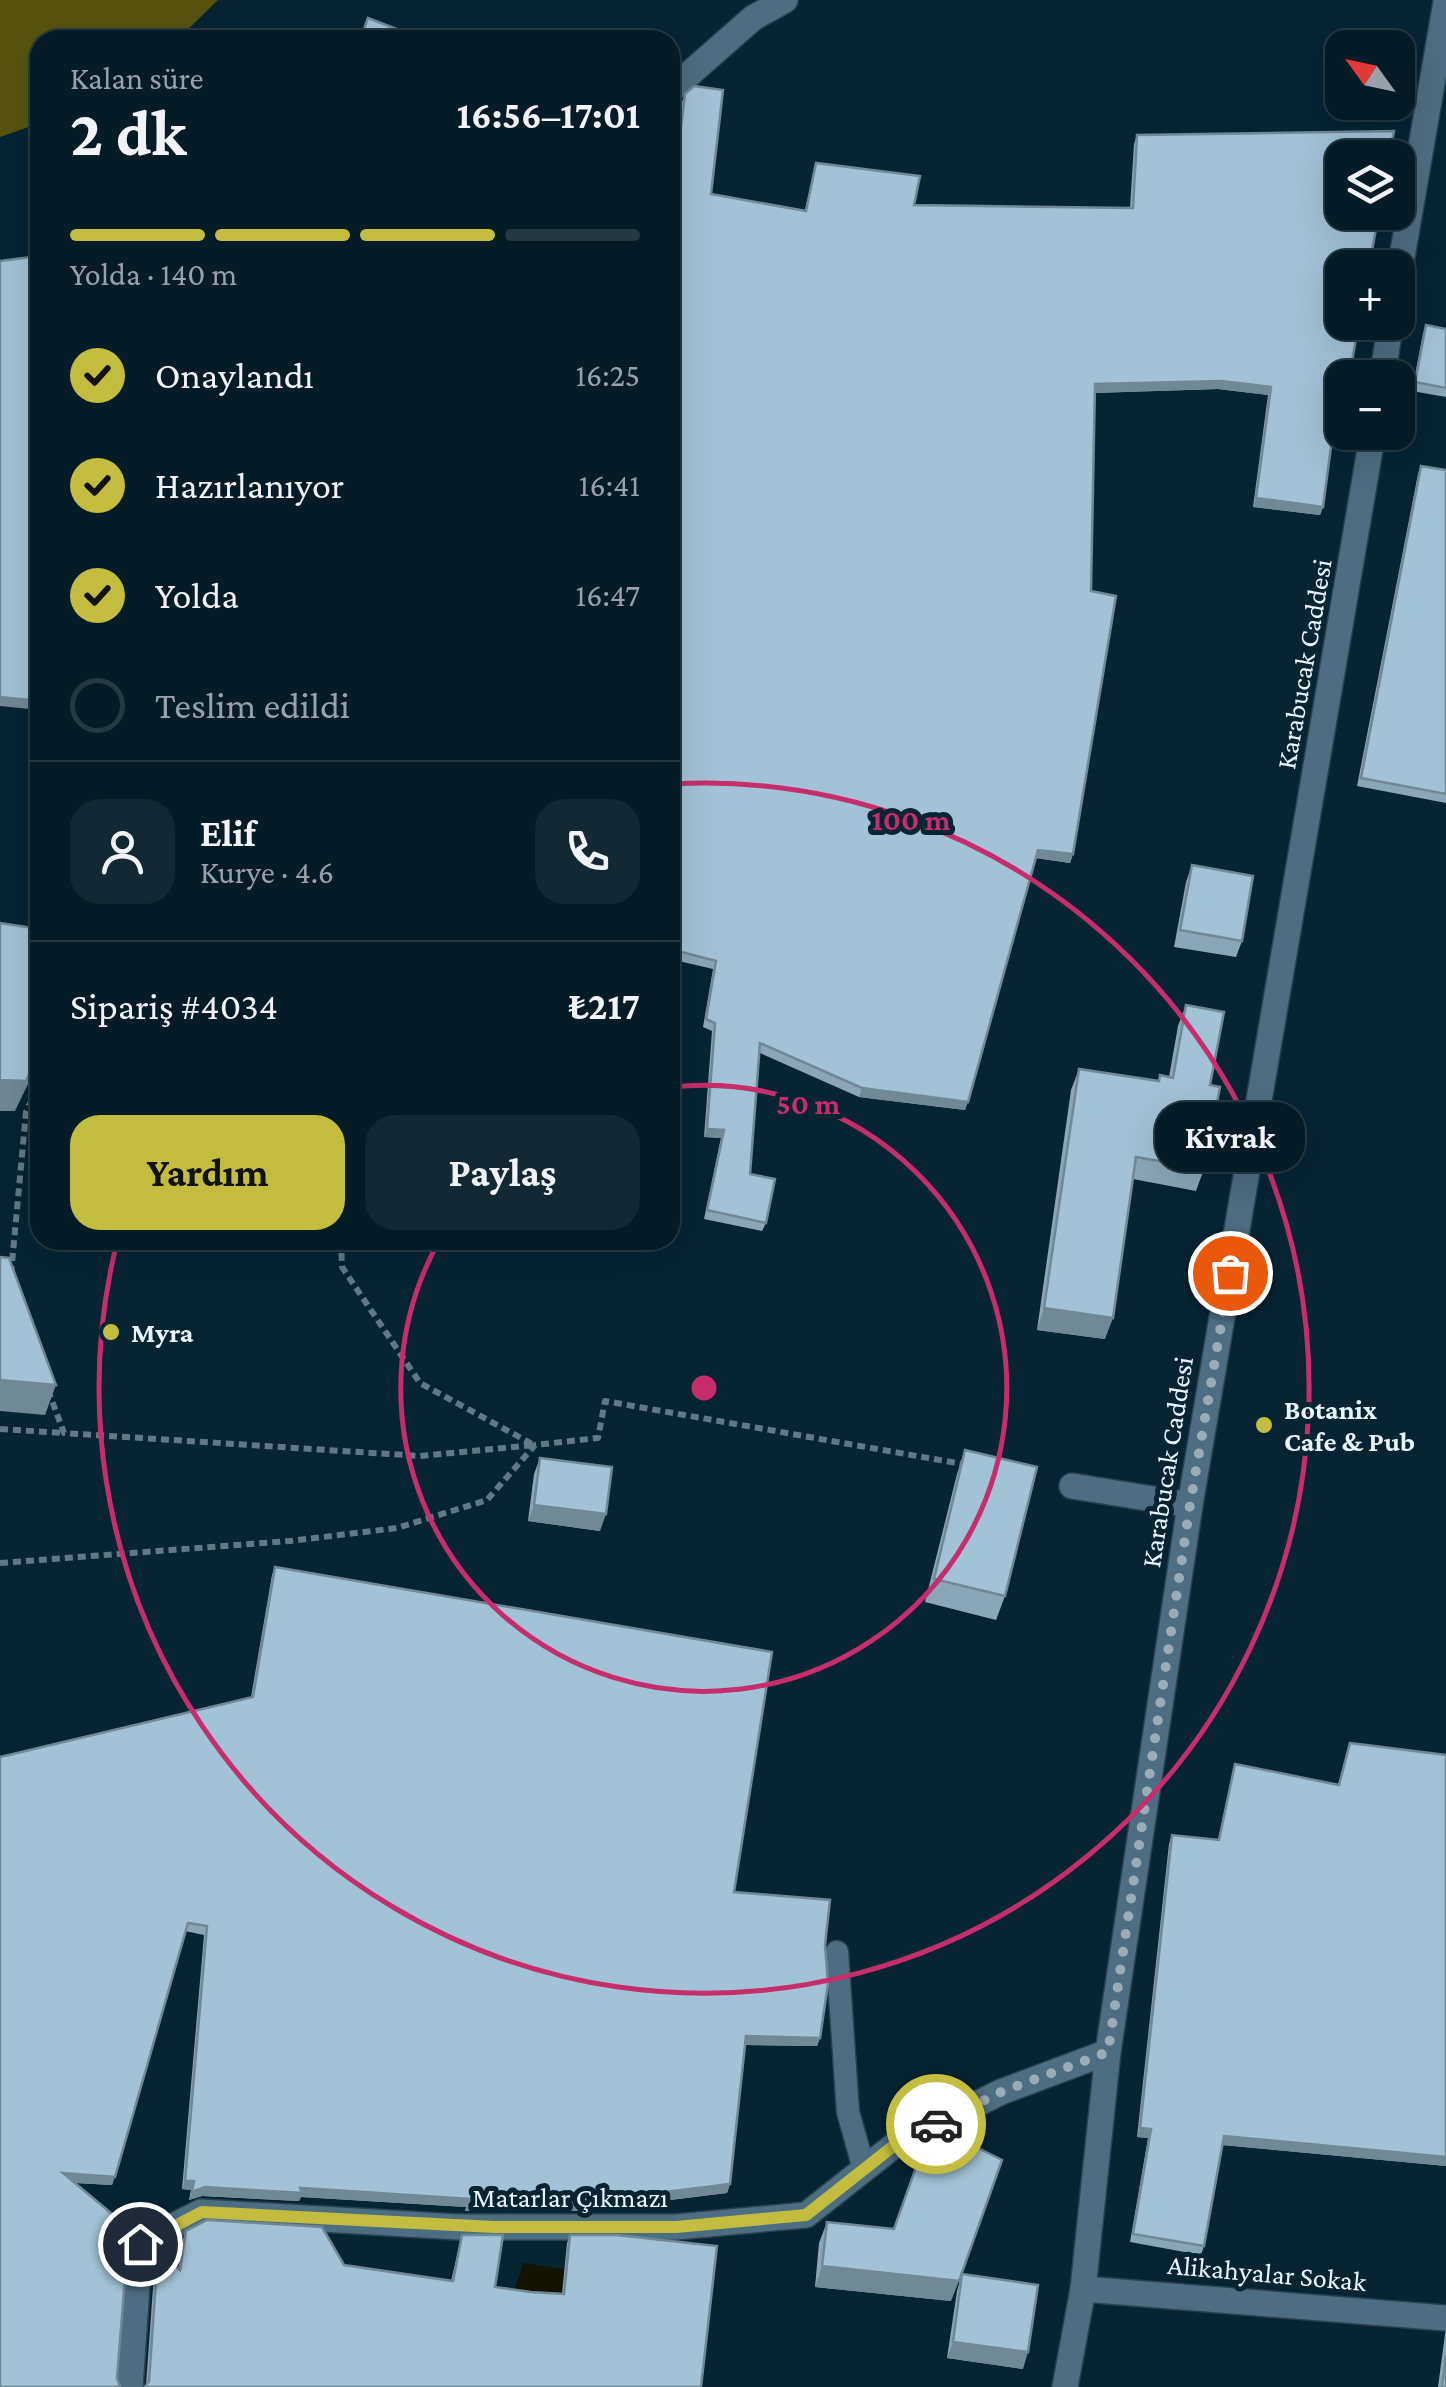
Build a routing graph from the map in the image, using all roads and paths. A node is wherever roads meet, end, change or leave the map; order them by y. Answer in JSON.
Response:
{"nodes":[{"id":1,"x":785,"y":0,"type":"edge"},
{"id":2,"x":1446,"y":2,"type":"edge"},
{"id":3,"x":680,"y":82,"type":"edge"},
{"id":4,"x":1403,"y":250,"type":"edge"},
{"id":5,"x":1370,"y":450,"type":"edge"},
{"id":6,"x":30,"y":1104,"type":"edge"},
{"id":7,"x":341,"y":1250,"type":"edge"},
{"id":8,"x":10,"y":1286,"type":"edge"},
{"id":9,"x":44,"y":1378,"type":"edge"},
{"id":10,"x":0,"y":1429,"type":"edge"},
{"id":11,"x":64,"y":1433,"type":"junction"},
{"id":12,"x":536,"y":1445,"type":"junction"},
{"id":13,"x":978,"y":1466,"type":"edge"},
{"id":14,"x":1072,"y":1486,"type":"dead end"},
{"id":15,"x":1190,"y":1505,"type":"junction"},
{"id":16,"x":0,"y":1562,"type":"edge"},
{"id":17,"x":838,"y":1952,"type":"dead end"},
{"id":18,"x":1108,"y":2052,"type":"junction"},
{"id":19,"x":864,"y":2169,"type":"junction"},
{"id":20,"x":1083,"y":2289,"type":"junction"},
{"id":21,"x":1446,"y":2318,"type":"edge"},
{"id":22,"x":130,"y":2387,"type":"edge"},
{"id":23,"x":1066,"y":2387,"type":"edge"}],
"edges":[{"from":1,"to":3,"type":"street"},
{"from":2,"to":4,"type":"street"},
{"from":5,"to":15,"type":"street","name":"Karabucak Caddesi"},
{"from":6,"to":8,"type":"path"},
{"from":7,"to":12,"type":"path"},
{"from":9,"to":11,"type":"path"},
{"from":10,"to":11,"type":"path"},
{"from":11,"to":12,"type":"path"},
{"from":12,"to":13,"type":"path"},
{"from":12,"to":16,"type":"path"},
{"from":14,"to":15,"type":"street"},
{"from":15,"to":18,"type":"street","name":"Karabucak Caddesi"},
{"from":17,"to":19,"type":"lane"},
{"from":18,"to":19,"type":"street","name":"Matarlar Çıkmazı"},
{"from":18,"to":20,"type":"street","name":"Karabucak Caddesi"},
{"from":19,"to":22,"type":"street","name":"Matarlar Çıkmazı"},
{"from":20,"to":21,"type":"street","name":"Alikahyalar Sokak"},
{"from":20,"to":23,"type":"street","name":"Karabucak Caddesi"}]}
